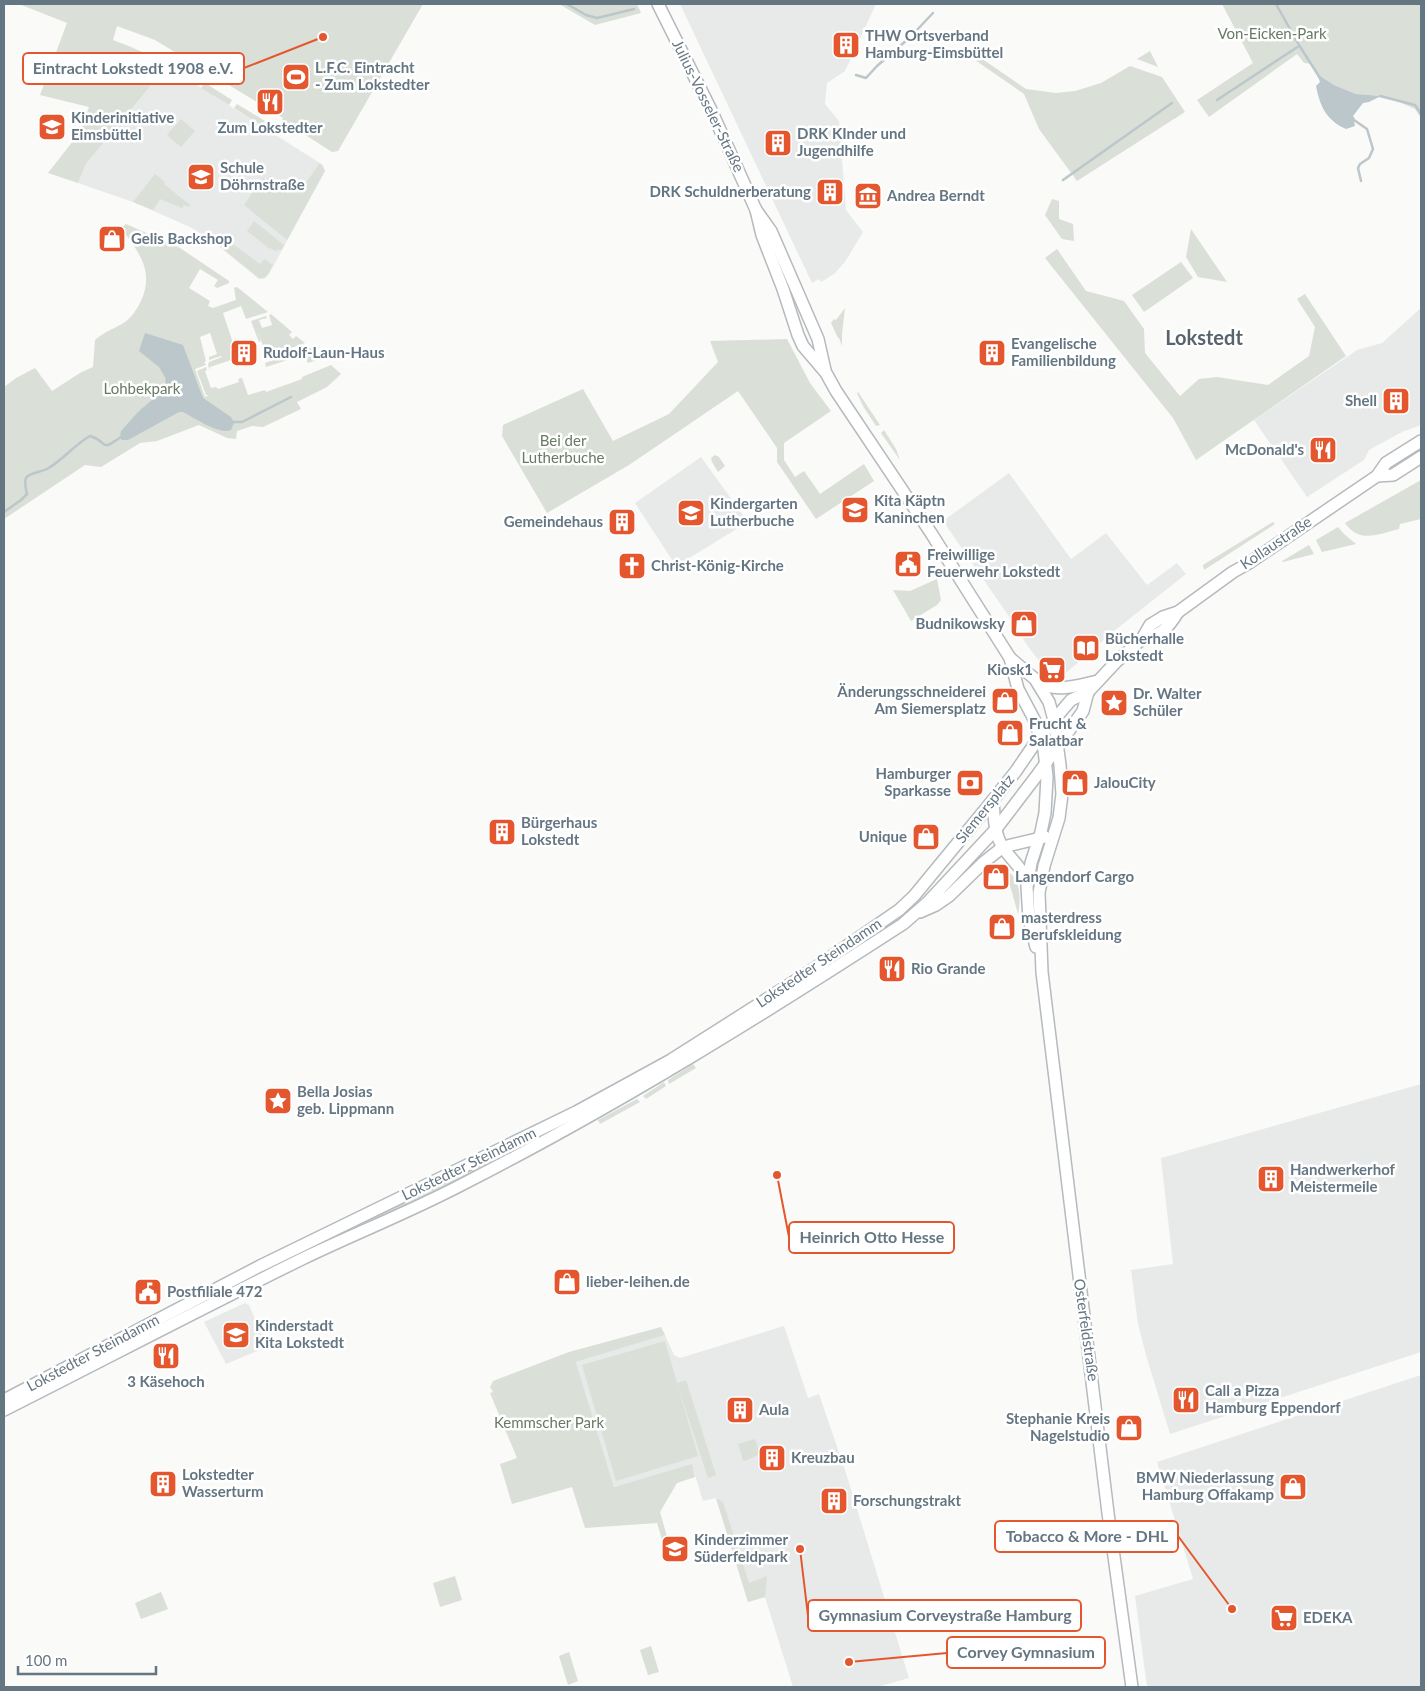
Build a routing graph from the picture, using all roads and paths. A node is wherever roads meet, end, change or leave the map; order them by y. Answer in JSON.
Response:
{"nodes":[{"id":1,"x":658,"y":4,"type":"edge"},
{"id":2,"x":756,"y":210,"type":"junction"},
{"id":3,"x":826,"y":373,"type":"junction"},
{"id":4,"x":1421,"y":441,"type":"edge"},
{"id":5,"x":1421,"y":458,"type":"edge"},
{"id":6,"x":1377,"y":476,"type":"junction"},
{"id":7,"x":1010,"y":658,"type":"junction"},
{"id":8,"x":1098,"y":681,"type":"junction"},
{"id":9,"x":1040,"y":685,"type":"junction"},
{"id":10,"x":1088,"y":692,"type":"junction"},
{"id":11,"x":1054,"y":720,"type":"junction"},
{"id":12,"x":1042,"y":733,"type":"junction"},
{"id":13,"x":1060,"y":739,"type":"junction"},
{"id":14,"x":1046,"y":763,"type":"junction"},
{"id":15,"x":993,"y":800,"type":"junction"},
{"id":16,"x":1058,"y":826,"type":"junction"},
{"id":17,"x":996,"y":829,"type":"junction"},
{"id":18,"x":1039,"y":839,"type":"junction"},
{"id":19,"x":1003,"y":847,"type":"junction"},
{"id":20,"x":1027,"y":887,"type":"junction"},
{"id":21,"x":914,"y":896,"type":"joint"},
{"id":22,"x":914,"y":914,"type":"junction"},
{"id":23,"x":1042,"y":972,"type":"junction"},
{"id":24,"x":4,"y":1400,"type":"edge"},
{"id":25,"x":4,"y":1410,"type":"edge"},
{"id":26,"x":1132,"y":1687,"type":"edge"}],
"edges":[{"from":1,"to":2,"type":"main road","name":"Julius-Vosseler-Straße"},
{"from":2,"to":3,"type":"main road","name":"Julius-Vosseler-Straße"},
{"from":2,"to":3,"type":"main road","name":"Julius-Vosseler-Straße"},
{"from":3,"to":7,"type":"main road"},
{"from":4,"to":6,"type":"main road","name":"Kollaustraße"},
{"from":5,"to":6,"type":"main road","name":"Kollaustraße"},
{"from":6,"to":8,"type":"main road","name":"Kollaustraße"},
{"from":7,"to":9,"type":"main road"},
{"from":7,"to":12,"type":"main road"},
{"from":8,"to":9,"type":"main road"},
{"from":8,"to":10,"type":"main road","name":"Kollaustraße"},
{"from":9,"to":11,"type":"main road","name":"Osterfeldstraße"},
{"from":10,"to":11,"type":"main road","name":"Kollaustraße"},
{"from":10,"to":13,"type":"main road","name":"Kollaustraße"},
{"from":11,"to":12,"type":"main road","name":"Siemersplatz"},
{"from":11,"to":13,"type":"main road","name":"Osterfeldstraße"},
{"from":12,"to":13,"type":"main road"},
{"from":12,"to":14,"type":"main road","name":"Osterfeldstraße"},
{"from":12,"to":15,"type":"main road","name":"Siemersplatz"},
{"from":13,"to":14,"type":"main road","name":"Siemersplatz"},
{"from":13,"to":16,"type":"main road","name":"Osterfeldstraße"},
{"from":14,"to":17,"type":"main road","name":"Siemersplatz"},
{"from":14,"to":18,"type":"main road","name":"Osterfeldstraße"},
{"from":15,"to":17,"type":"main road"},
{"from":15,"to":21,"type":"main road","name":"Siemersplatz"},
{"from":16,"to":18,"type":"main road"},
{"from":16,"to":23,"type":"main road","name":"Osterfeldstraße"},
{"from":17,"to":19,"type":"main road"},
{"from":17,"to":22,"type":"main road","name":"Siemersplatz"},
{"from":18,"to":19,"type":"main road"},
{"from":18,"to":20,"type":"main road","name":"Osterfeldstraße"},
{"from":19,"to":20,"type":"main road"},
{"from":19,"to":22,"type":"main road"},
{"from":20,"to":23,"type":"main road","name":"Osterfeldstraße"},
{"from":21,"to":24,"type":"main road","name":"Lokstedter Steindamm"},
{"from":22,"to":25,"type":"main road","name":"Lokstedter Steindamm"},
{"from":23,"to":26,"type":"main road","name":"Osterfeldstraße"}]}
